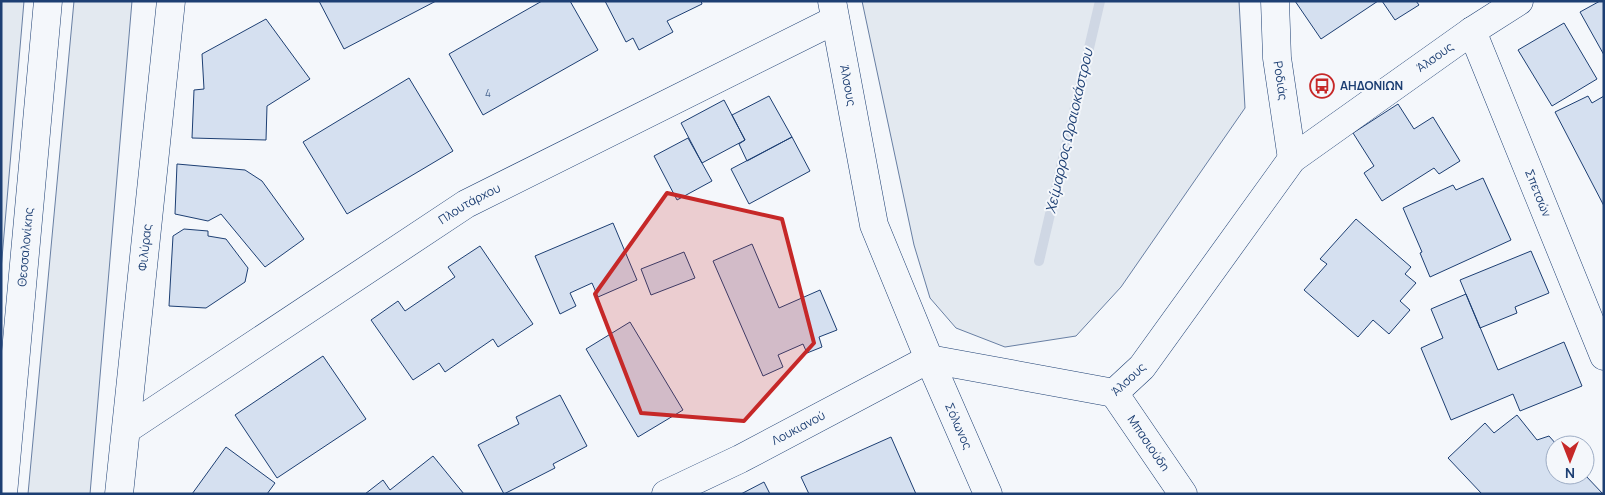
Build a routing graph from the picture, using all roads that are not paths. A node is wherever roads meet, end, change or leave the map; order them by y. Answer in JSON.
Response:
{"nodes":[{"id":1,"x":48,"y":1,"type":"edge"},
{"id":2,"x":171,"y":1,"type":"edge"},
{"id":3,"x":1275,"y":1,"type":"edge"},
{"id":4,"x":1520,"y":1,"type":"edge"},
{"id":5,"x":834,"y":11,"type":"edge"},
{"id":6,"x":1472,"y":31,"type":"junction"},
{"id":7,"x":1292,"y":159,"type":"junction"},
{"id":8,"x":1604,"y":356,"type":"edge"},
{"id":9,"x":929,"y":359,"type":"junction"},
{"id":10,"x":1114,"y":392,"type":"junction"},
{"id":11,"x":6,"y":424,"type":"edge"},
{"id":12,"x":127,"y":429,"type":"junction"},
{"id":13,"x":3,"y":494,"type":"edge"},
{"id":14,"x":119,"y":494,"type":"edge"},
{"id":15,"x":666,"y":494,"type":"edge"},
{"id":16,"x":988,"y":494,"type":"edge"},
{"id":17,"x":1182,"y":494,"type":"edge"}],
"edges":[{"from":1,"to":11,"type":"street","name":"Θεσσαλονίκης"},
{"from":2,"to":12,"type":"street","name":"Φιλύρας"},
{"from":3,"to":7,"type":"street","name":"Ροδιάς"},
{"from":4,"to":6,"type":"street","name":"Άλσους"},
{"from":5,"to":9,"type":"street","name":"Άλσους"},
{"from":5,"to":12,"type":"street","name":"Πλουτάρχου"},
{"from":6,"to":7,"type":"street","name":"Άλσους"},
{"from":6,"to":8,"type":"street","name":"Σπετσών"},
{"from":7,"to":10,"type":"street","name":"Άλσους"},
{"from":9,"to":10,"type":"street","name":"Άλσους"},
{"from":9,"to":15,"type":"street","name":"Λουκιανού"},
{"from":9,"to":16,"type":"street","name":"Σόλωνος"},
{"from":10,"to":17,"type":"street","name":"Μπασιούδη"},
{"from":11,"to":13,"type":"street","name":"Θεσσαλονίκης"},
{"from":12,"to":14,"type":"street","name":"Φιλύρας"}]}
